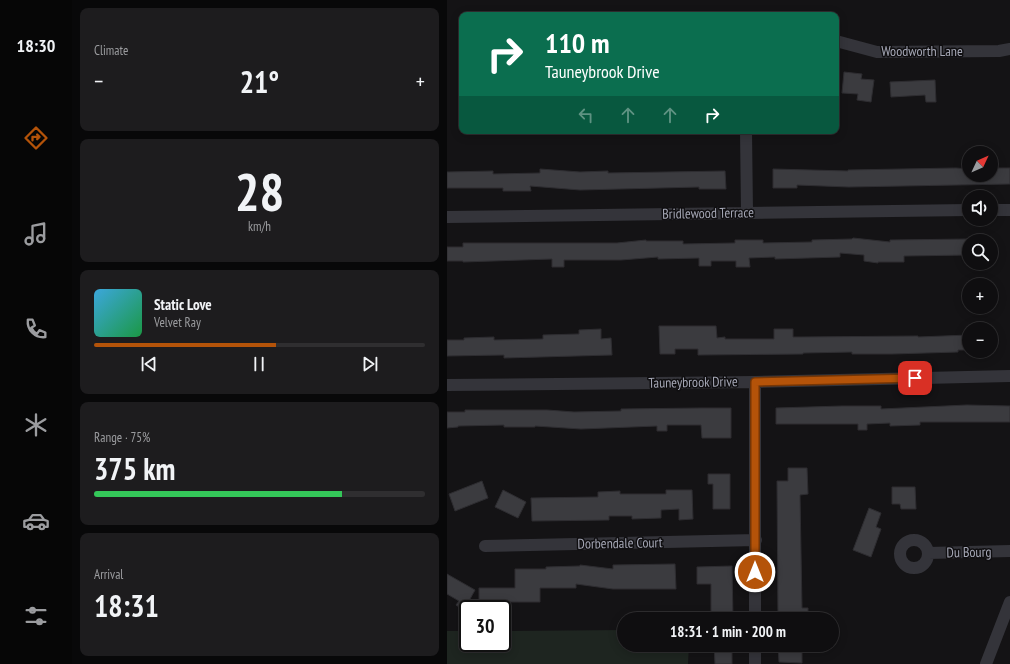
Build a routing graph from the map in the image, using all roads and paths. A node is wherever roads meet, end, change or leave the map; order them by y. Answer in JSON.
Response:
{"nodes":[{"id":1,"x":839,"y":42,"type":"edge"},
{"id":2,"x":1010,"y":49,"type":"edge"},
{"id":3,"x":746,"y":134,"type":"edge"},
{"id":4,"x":962,"y":210,"type":"edge"},
{"id":5,"x":998,"y":210,"type":"edge"},
{"id":6,"x":1010,"y":210,"type":"edge"},
{"id":7,"x":747,"y":212,"type":"junction"},
{"id":8,"x":447,"y":217,"type":"edge"},
{"id":9,"x":1010,"y":376,"type":"edge"},
{"id":10,"x":755,"y":382,"type":"junction"},
{"id":11,"x":447,"y":385,"type":"edge"},
{"id":12,"x":755,"y":540,"type":"junction"},
{"id":13,"x":485,"y":546,"type":"dead end"},
{"id":14,"x":1010,"y":551,"type":"edge"},
{"id":15,"x":928,"y":553,"type":"dead end"},
{"id":16,"x":1010,"y":602,"type":"edge"},
{"id":17,"x":755,"y":612,"type":"edge"},
{"id":18,"x":755,"y":652,"type":"edge"},
{"id":19,"x":755,"y":664,"type":"edge"},
{"id":20,"x":986,"y":664,"type":"edge"}],
"edges":[{"from":1,"to":2,"type":"street","name":"Woodworth Lane"},
{"from":3,"to":7,"type":"street"},
{"from":4,"to":7,"type":"street","name":"Bridlewood Terrace"},
{"from":5,"to":6,"type":"street"},
{"from":7,"to":8,"type":"street","name":"Bridlewood Terrace"},
{"from":9,"to":10,"type":"street","name":"Tauneybrook Drive"},
{"from":10,"to":11,"type":"street","name":"Tauneybrook Drive"},
{"from":10,"to":12,"type":"street"},
{"from":12,"to":13,"type":"street","name":"Dorbendale Court"},
{"from":12,"to":17,"type":"street"},
{"from":14,"to":15,"type":"street","name":"Du Bourg"},
{"from":16,"to":20,"type":"street"},
{"from":18,"to":19,"type":"street"}]}
